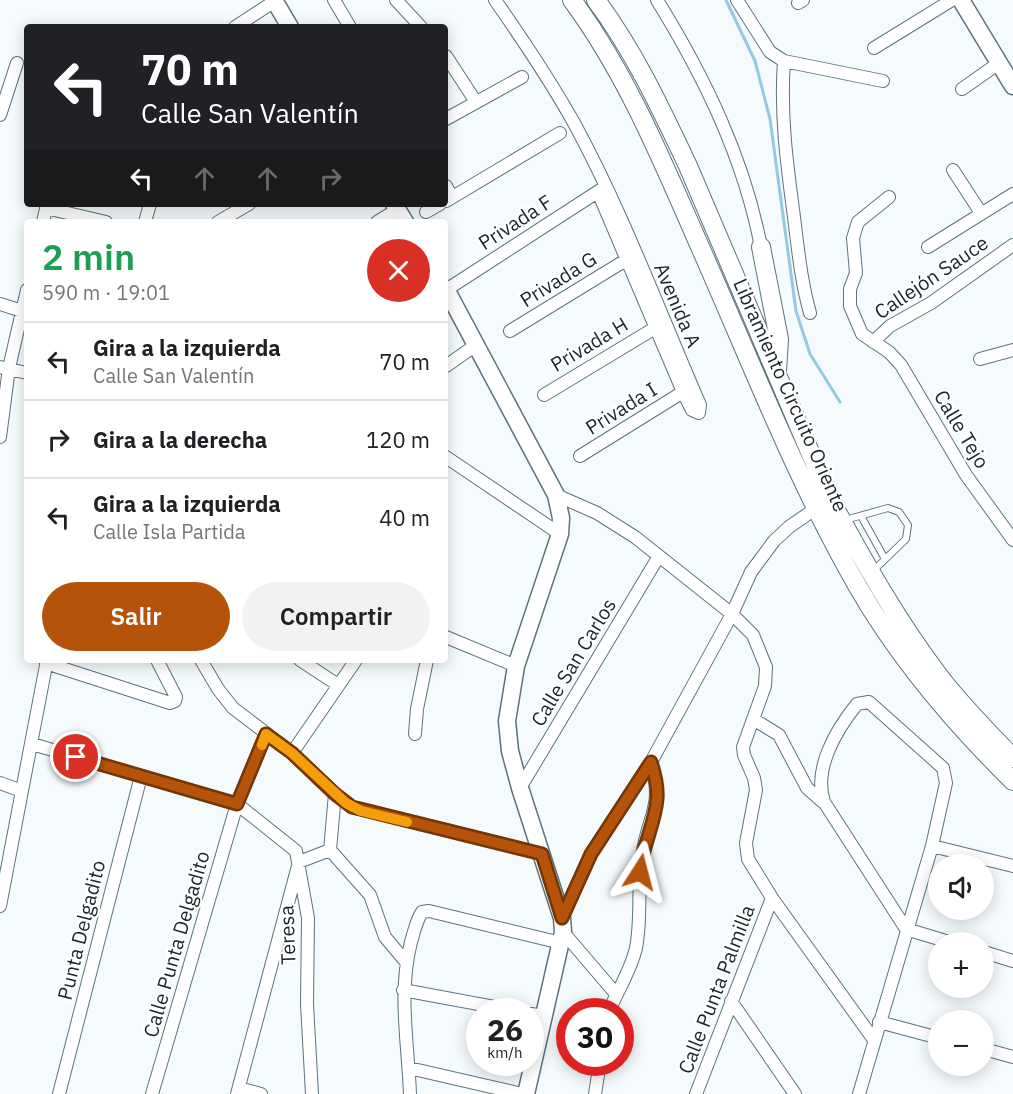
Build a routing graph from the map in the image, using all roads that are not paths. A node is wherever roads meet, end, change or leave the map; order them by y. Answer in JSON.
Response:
{"nodes":[{"id":1,"x":334,"y":0,"type":"edge"},
{"id":2,"x":396,"y":0,"type":"edge"},
{"id":3,"x":495,"y":0,"type":"edge"},
{"id":4,"x":572,"y":0,"type":"edge"},
{"id":5,"x":596,"y":0,"type":"edge"},
{"id":6,"x":657,"y":0,"type":"edge"},
{"id":7,"x":736,"y":0,"type":"edge"},
{"id":8,"x":952,"y":0,"type":"edge"},
{"id":9,"x":962,"y":0,"type":"edge"},
{"id":10,"x":275,"y":1,"type":"edge"},
{"id":11,"x":240,"y":24,"type":"edge"},
{"id":12,"x":288,"y":24,"type":"edge"},
{"id":13,"x":348,"y":24,"type":"edge"},
{"id":14,"x":418,"y":24,"type":"edge"},
{"id":15,"x":873,"y":48,"type":"dead end"},
{"id":16,"x":448,"y":59,"type":"edge"},
{"id":17,"x":784,"y":61,"type":"junction"},
{"id":18,"x":17,"y":63,"type":"dead end"},
{"id":19,"x":999,"y":63,"type":"junction"},
{"id":20,"x":522,"y":77,"type":"dead end"},
{"id":21,"x":884,"y":81,"type":"dead end"},
{"id":22,"x":1013,"y":86,"type":"edge"},
{"id":23,"x":962,"y":89,"type":"dead end"},
{"id":24,"x":477,"y":102,"type":"junction"},
{"id":25,"x":0,"y":115,"type":"edge"},
{"id":26,"x":448,"y":118,"type":"edge"},
{"id":27,"x":560,"y":133,"type":"dead end"},
{"id":28,"x":953,"y":170,"type":"dead end"},
{"id":29,"x":602,"y":190,"type":"junction"},
{"id":30,"x":1013,"y":194,"type":"edge"},
{"id":31,"x":448,"y":195,"type":"edge"},
{"id":32,"x":889,"y":197,"type":"dead end"},
{"id":33,"x":51,"y":207,"type":"edge"},
{"id":34,"x":244,"y":207,"type":"edge"},
{"id":35,"x":435,"y":207,"type":"edge"},
{"id":36,"x":399,"y":212,"type":"edge"},
{"id":37,"x":426,"y":212,"type":"dead end"},
{"id":38,"x":981,"y":213,"type":"junction"},
{"id":39,"x":95,"y":219,"type":"edge"},
{"id":40,"x":223,"y":219,"type":"edge"},
{"id":41,"x":384,"y":219,"type":"edge"},
{"id":42,"x":1013,"y":245,"type":"edge"},
{"id":43,"x":761,"y":247,"type":"joint"},
{"id":44,"x":928,"y":247,"type":"dead end"},
{"id":45,"x":626,"y":260,"type":"junction"},
{"id":46,"x":448,"y":289,"type":"edge"},
{"id":47,"x":448,"y":294,"type":"edge"},
{"id":48,"x":24,"y":303,"type":"edge"},
{"id":49,"x":0,"y":304,"type":"edge"},
{"id":50,"x":22,"y":311,"type":"junction"},
{"id":51,"x":810,"y":313,"type":"dead end"},
{"id":52,"x":655,"y":328,"type":"junction"},
{"id":53,"x":510,"y":331,"type":"dead end"},
{"id":54,"x":873,"y":342,"type":"junction"},
{"id":55,"x":476,"y":345,"type":"junction"},
{"id":56,"x":1013,"y":350,"type":"edge"},
{"id":57,"x":980,"y":359,"type":"dead end"},
{"id":58,"x":448,"y":365,"type":"edge"},
{"id":59,"x":4,"y":368,"type":"edge"},
{"id":60,"x":24,"y":372,"type":"edge"},
{"id":61,"x":776,"y":372,"type":"junction"},
{"id":62,"x":682,"y":393,"type":"junction"},
{"id":63,"x":544,"y":394,"type":"dead end"},
{"id":64,"x":0,"y":437,"type":"edge"},
{"id":65,"x":580,"y":456,"type":"dead end"},
{"id":66,"x":448,"y":458,"type":"edge"},
{"id":67,"x":556,"y":495,"type":"junction"},
{"id":68,"x":815,"y":509,"type":"junction"},
{"id":69,"x":861,"y":516,"type":"junction"},
{"id":70,"x":842,"y":521,"type":"junction"},
{"id":71,"x":560,"y":534,"type":"junction"},
{"id":72,"x":1013,"y":540,"type":"edge"},
{"id":73,"x":659,"y":556,"type":"junction"},
{"id":74,"x":885,"y":559,"type":"junction"},
{"id":75,"x":871,"y":573,"type":"junction"},
{"id":76,"x":732,"y":614,"type":"junction"},
{"id":77,"x":448,"y":638,"type":"edge"},
{"id":78,"x":47,"y":663,"type":"edge"},
{"id":79,"x":53,"y":663,"type":"edge"},
{"id":80,"x":159,"y":663,"type":"edge"},
{"id":81,"x":203,"y":663,"type":"edge"},
{"id":82,"x":305,"y":663,"type":"edge"},
{"id":83,"x":354,"y":663,"type":"edge"},
{"id":84,"x":426,"y":663,"type":"edge"},
{"id":85,"x":516,"y":666,"type":"junction"},
{"id":86,"x":338,"y":685,"type":"junction"},
{"id":87,"x":753,"y":719,"type":"junction"},
{"id":88,"x":266,"y":734,"type":"junction"},
{"id":89,"x":415,"y":734,"type":"dead end"},
{"id":90,"x":32,"y":744,"type":"junction"},
{"id":91,"x":292,"y":753,"type":"junction"},
{"id":92,"x":1013,"y":758,"type":"edge"},
{"id":93,"x":651,"y":762,"type":"junction"},
{"id":94,"x":141,"y":776,"type":"junction"},
{"id":95,"x":1013,"y":781,"type":"edge"},
{"id":96,"x":0,"y":783,"type":"edge"},
{"id":97,"x":520,"y":788,"type":"junction"},
{"id":98,"x":22,"y":791,"type":"junction"},
{"id":99,"x":335,"y":794,"type":"junction"},
{"id":100,"x":822,"y":796,"type":"junction"},
{"id":101,"x":237,"y":804,"type":"junction"},
{"id":102,"x":932,"y":846,"type":"junction"},
{"id":103,"x":330,"y":850,"type":"junction"},
{"id":104,"x":542,"y":854,"type":"junction"},
{"id":105,"x":299,"y":862,"type":"junction"},
{"id":106,"x":1013,"y":866,"type":"edge"},
{"id":107,"x":772,"y":898,"type":"junction"},
{"id":108,"x":0,"y":906,"type":"edge"},
{"id":109,"x":906,"y":929,"type":"junction"},
{"id":110,"x":562,"y":931,"type":"junction"},
{"id":111,"x":928,"y":936,"type":"edge"},
{"id":112,"x":994,"y":955,"type":"edge"},
{"id":113,"x":1013,"y":961,"type":"edge"},
{"id":114,"x":406,"y":963,"type":"junction"},
{"id":115,"x":403,"y":990,"type":"junction"},
{"id":116,"x":616,"y":994,"type":"junction"},
{"id":117,"x":542,"y":998,"type":"edge"},
{"id":118,"x":614,"y":998,"type":"edge"},
{"id":119,"x":731,"y":1001,"type":"junction"},
{"id":120,"x":466,"y":1002,"type":"edge"},
{"id":121,"x":879,"y":1022,"type":"junction"},
{"id":122,"x":928,"y":1035,"type":"edge"},
{"id":123,"x":874,"y":1040,"type":"junction"},
{"id":124,"x":994,"y":1052,"type":"edge"},
{"id":125,"x":1013,"y":1057,"type":"edge"},
{"id":126,"x":409,"y":1068,"type":"junction"},
{"id":127,"x":527,"y":1076,"type":"edge"},
{"id":128,"x":598,"y":1076,"type":"edge"},
{"id":129,"x":238,"y":1091,"type":"edge"},
{"id":130,"x":59,"y":1094,"type":"edge"},
{"id":131,"x":152,"y":1094,"type":"edge"},
{"id":132,"x":261,"y":1094,"type":"edge"},
{"id":133,"x":312,"y":1094,"type":"edge"},
{"id":134,"x":410,"y":1094,"type":"edge"},
{"id":135,"x":524,"y":1094,"type":"edge"},
{"id":136,"x":595,"y":1094,"type":"edge"},
{"id":137,"x":696,"y":1094,"type":"edge"},
{"id":138,"x":795,"y":1094,"type":"edge"},
{"id":139,"x":859,"y":1094,"type":"edge"}],
"edges":[{"from":1,"to":13,"type":"street"},
{"from":2,"to":14,"type":"street"},
{"from":3,"to":29,"type":"street","name":"Avenida A"},
{"from":4,"to":68,"type":"main road","name":"Libramiento Circuito Oriente"},
{"from":5,"to":61,"type":"main road","name":"Libramiento Circuito Oriente"},
{"from":6,"to":43,"type":"street"},
{"from":7,"to":17,"type":"street"},
{"from":8,"to":15,"type":"street"},
{"from":9,"to":19,"type":"street"},
{"from":10,"to":11,"type":"street"},
{"from":10,"to":12,"type":"street"},
{"from":16,"to":24,"type":"street"},
{"from":17,"to":21,"type":"street"},
{"from":17,"to":51,"type":"street"},
{"from":18,"to":25,"type":"street"},
{"from":19,"to":22,"type":"street"},
{"from":19,"to":23,"type":"street"},
{"from":20,"to":24,"type":"street"},
{"from":24,"to":26,"type":"street"},
{"from":27,"to":31,"type":"street"},
{"from":28,"to":38,"type":"street"},
{"from":29,"to":45,"type":"street","name":"Avenida A"},
{"from":29,"to":46,"type":"street","name":"Privada F"},
{"from":29,"to":62,"type":"street","name":"Avenida A"},
{"from":30,"to":38,"type":"street"},
{"from":32,"to":54,"type":"street","name":"Calle Tejo"},
{"from":33,"to":39,"type":"street"},
{"from":34,"to":40,"type":"street"},
{"from":35,"to":37,"type":"street"},
{"from":36,"to":41,"type":"street"},
{"from":38,"to":44,"type":"street"},
{"from":42,"to":54,"type":"street","name":"Callejón Sauce"},
{"from":43,"to":61,"type":"main road"},
{"from":45,"to":52,"type":"street","name":"Avenida A"},
{"from":45,"to":53,"type":"street","name":"Privada G"},
{"from":47,"to":55,"type":"street"},
{"from":48,"to":50,"type":"street"},
{"from":49,"to":50,"type":"street"},
{"from":50,"to":59,"type":"street"},
{"from":52,"to":62,"type":"street","name":"Avenida A"},
{"from":52,"to":63,"type":"street","name":"Privada H"},
{"from":54,"to":72,"type":"street","name":"Calle Tejo"},
{"from":55,"to":58,"type":"street"},
{"from":55,"to":67,"type":"street"},
{"from":56,"to":57,"type":"street"},
{"from":59,"to":60,"type":"street"},
{"from":59,"to":64,"type":"street"},
{"from":61,"to":70,"type":"main road","name":"Libramiento Circuito Oriente"},
{"from":62,"to":65,"type":"street","name":"Privada I"},
{"from":66,"to":71,"type":"street"},
{"from":67,"to":71,"type":"street"},
{"from":67,"to":73,"type":"street"},
{"from":68,"to":76,"type":"street"},
{"from":68,"to":95,"type":"main road","name":"Libramiento Circuito Oriente"},
{"from":69,"to":70,"type":"lane"},
{"from":69,"to":74,"type":"lane"},
{"from":69,"to":74,"type":"lane"},
{"from":70,"to":75,"type":"main road","name":"Libramiento Circuito Oriente"},
{"from":71,"to":85,"type":"street"},
{"from":73,"to":76,"type":"street"},
{"from":73,"to":97,"type":"street","name":"Calle San Carlos"},
{"from":74,"to":75,"type":"lane"},
{"from":75,"to":92,"type":"main road","name":"Libramiento Circuito Oriente"},
{"from":76,"to":87,"type":"street"},
{"from":76,"to":93,"type":"street"},
{"from":77,"to":85,"type":"street"},
{"from":78,"to":90,"type":"street"},
{"from":79,"to":80,"type":"street"},
{"from":81,"to":88,"type":"street"},
{"from":82,"to":86,"type":"street"},
{"from":83,"to":86,"type":"street"},
{"from":84,"to":89,"type":"street"},
{"from":85,"to":97,"type":"street"},
{"from":86,"to":91,"type":"street"},
{"from":87,"to":100,"type":"street"},
{"from":87,"to":107,"type":"street"},
{"from":88,"to":91,"type":"street"},
{"from":88,"to":101,"type":"street","name":"Calle Punta Delgadito"},
{"from":90,"to":94,"type":"street"},
{"from":90,"to":98,"type":"street"},
{"from":91,"to":99,"type":"street"},
{"from":93,"to":110,"type":"street"},
{"from":93,"to":116,"type":"street"},
{"from":94,"to":101,"type":"street"},
{"from":94,"to":130,"type":"street","name":"Punta Delgadito"},
{"from":96,"to":98,"type":"street"},
{"from":97,"to":104,"type":"street"},
{"from":98,"to":108,"type":"street"},
{"from":99,"to":103,"type":"street"},
{"from":99,"to":104,"type":"street"},
{"from":100,"to":102,"type":"street"},
{"from":100,"to":109,"type":"street"},
{"from":101,"to":105,"type":"street","name":"Teresa"},
{"from":101,"to":131,"type":"street","name":"Calle Punta Delgadito"},
{"from":102,"to":106,"type":"street"},
{"from":102,"to":109,"type":"street"},
{"from":103,"to":105,"type":"street"},
{"from":103,"to":114,"type":"street"},
{"from":104,"to":110,"type":"street"},
{"from":105,"to":129,"type":"street"},
{"from":105,"to":133,"type":"street","name":"Teresa"},
{"from":107,"to":119,"type":"street","name":"Calle Punta Palmilla"},
{"from":107,"to":123,"type":"street"},
{"from":109,"to":111,"type":"street"},
{"from":109,"to":121,"type":"street"},
{"from":110,"to":114,"type":"street"},
{"from":110,"to":116,"type":"street"},
{"from":110,"to":117,"type":"street"},
{"from":112,"to":113,"type":"street"},
{"from":114,"to":115,"type":"street"},
{"from":115,"to":120,"type":"street"},
{"from":115,"to":126,"type":"street"},
{"from":116,"to":118,"type":"street"},
{"from":119,"to":137,"type":"street","name":"Calle Punta Palmilla"},
{"from":119,"to":138,"type":"street"},
{"from":121,"to":122,"type":"street"},
{"from":121,"to":123,"type":"street"},
{"from":123,"to":139,"type":"street"},
{"from":124,"to":125,"type":"street"},
{"from":126,"to":134,"type":"street"},
{"from":126,"to":135,"type":"street"},
{"from":127,"to":135,"type":"street"},
{"from":128,"to":136,"type":"street"},
{"from":129,"to":132,"type":"street"}]}
